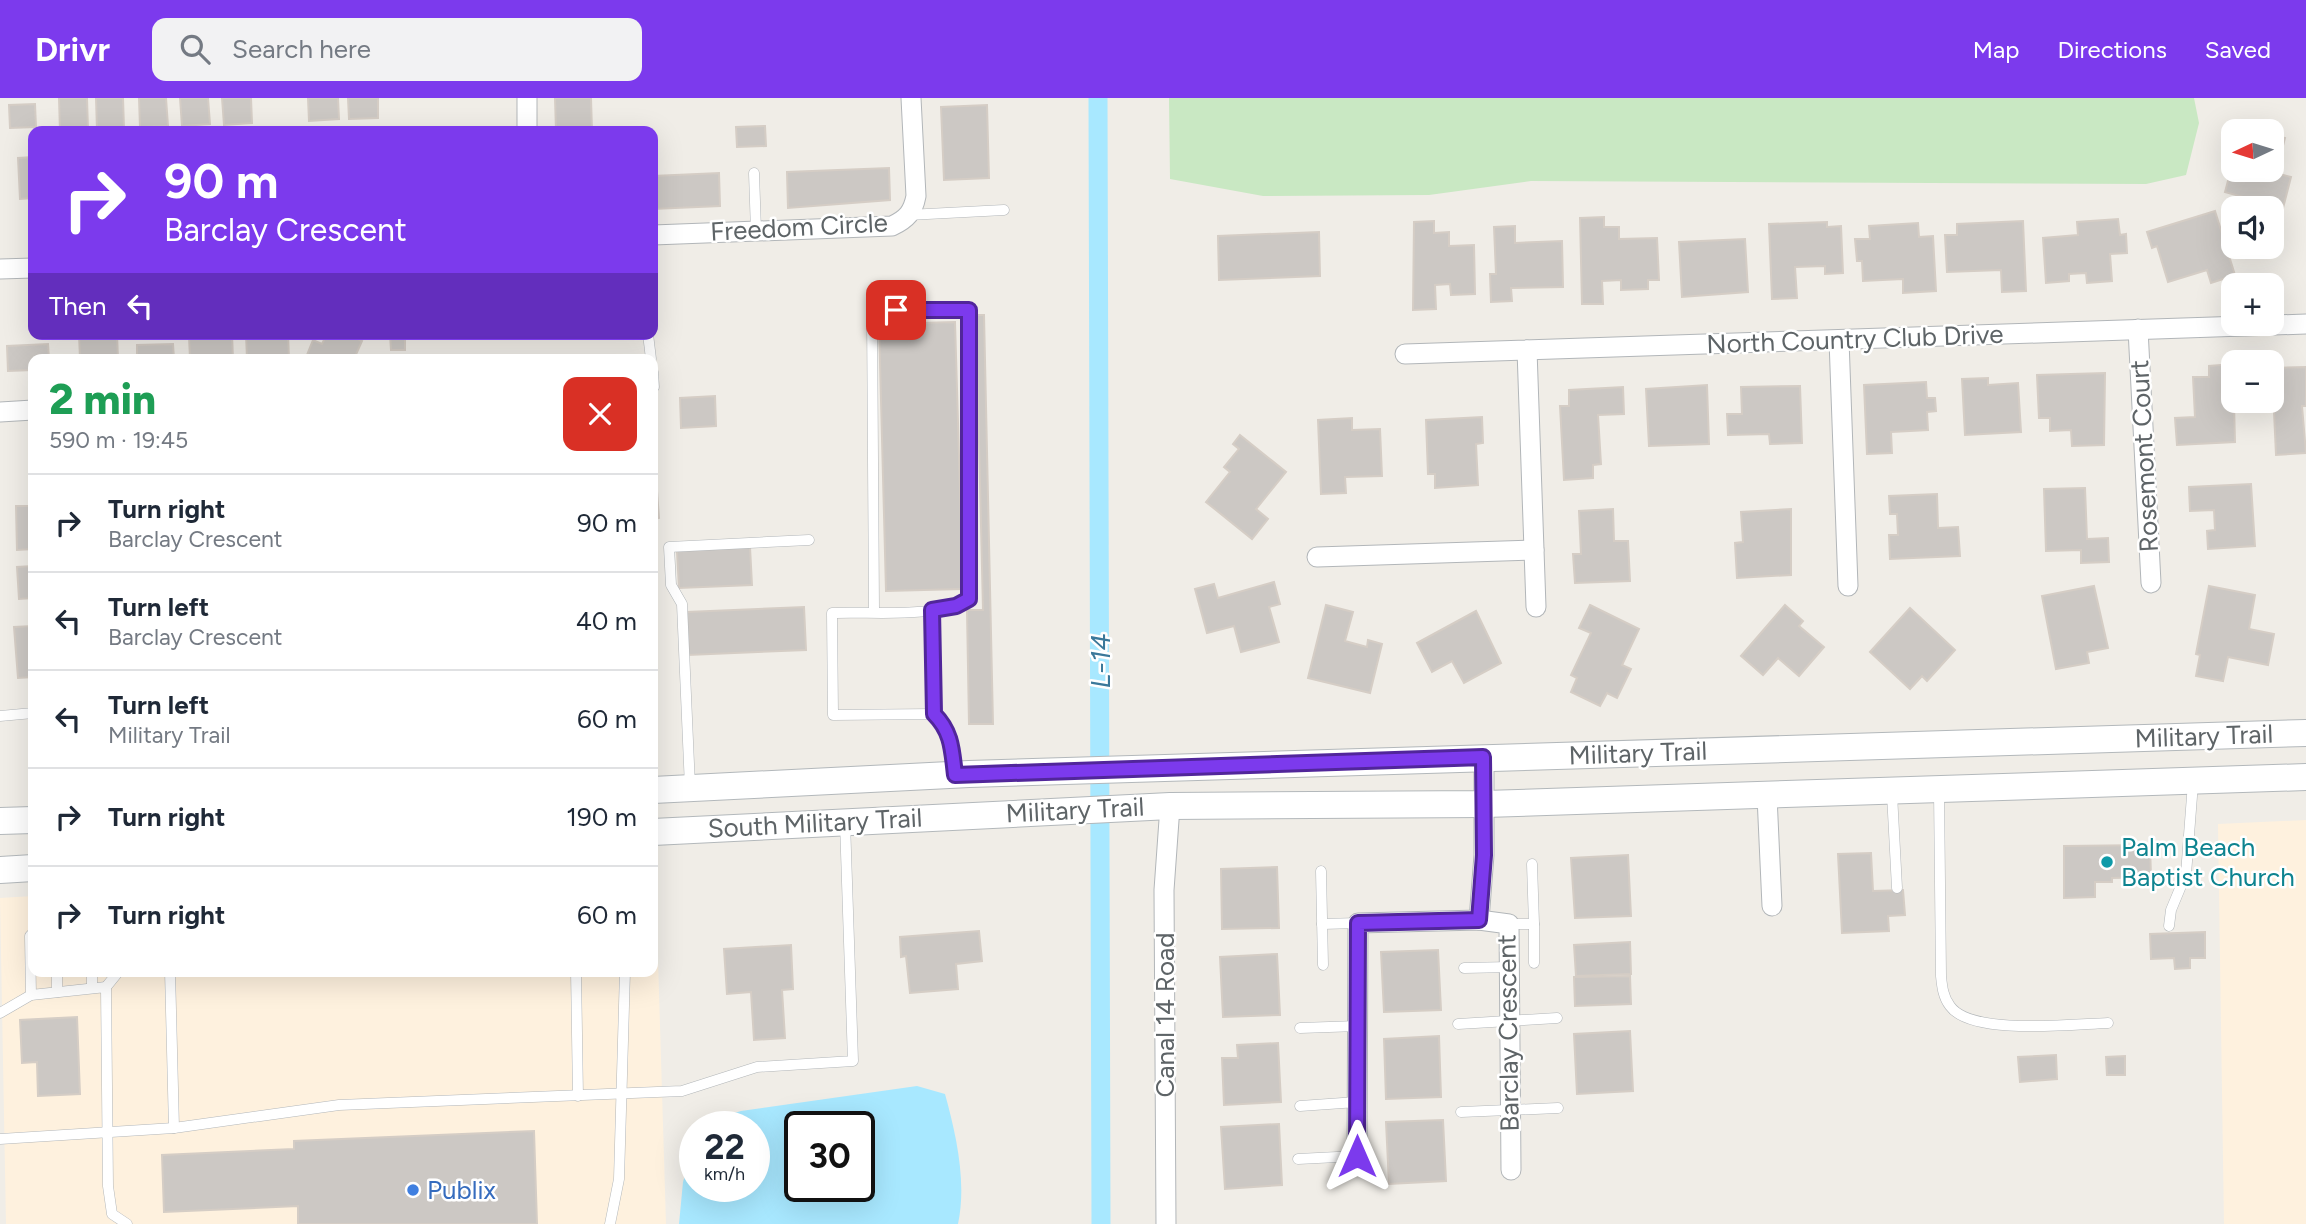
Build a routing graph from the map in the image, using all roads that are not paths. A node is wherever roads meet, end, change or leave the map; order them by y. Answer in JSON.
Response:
{"nodes":[{"id":1,"x":527,"y":98,"type":"edge"},
{"id":2,"x":911,"y":98,"type":"edge"},
{"id":3,"x":527,"y":126,"type":"edge"},
{"id":4,"x":754,"y":173,"type":"dead end"},
{"id":5,"x":1004,"y":210,"type":"dead end"},
{"id":6,"x":908,"y":215,"type":"junction"},
{"id":7,"x":755,"y":231,"type":"junction"},
{"id":8,"x":658,"y":234,"type":"edge"},
{"id":9,"x":28,"y":268,"type":"edge"},
{"id":10,"x":0,"y":269,"type":"edge"},
{"id":11,"x":2306,"y":324,"type":"edge"},
{"id":12,"x":2138,"y":329,"type":"junction"},
{"id":13,"x":1839,"y":340,"type":"junction"},
{"id":14,"x":1527,"y":350,"type":"junction"},
{"id":15,"x":1405,"y":354,"type":"dead end"},
{"id":16,"x":28,"y":410,"type":"edge"},
{"id":17,"x":0,"y":412,"type":"edge"},
{"id":18,"x":809,"y":540,"type":"dead end"},
{"id":19,"x":1534,"y":550,"type":"junction"},
{"id":20,"x":1317,"y":557,"type":"dead end"},
{"id":21,"x":2151,"y":583,"type":"dead end"},
{"id":22,"x":1847,"y":586,"type":"dead end"},
{"id":23,"x":1536,"y":607,"type":"dead end"},
{"id":24,"x":874,"y":610,"type":"junction"},
{"id":25,"x":932,"y":610,"type":"junction"},
{"id":26,"x":28,"y":713,"type":"edge"},
{"id":27,"x":934,"y":714,"type":"junction"},
{"id":28,"x":0,"y":716,"type":"edge"},
{"id":29,"x":2306,"y":733,"type":"edge"},
{"id":30,"x":1483,"y":757,"type":"junction"},
{"id":31,"x":962,"y":774,"type":"junction"},
{"id":32,"x":2306,"y":777,"type":"edge"},
{"id":33,"x":2193,"y":781,"type":"junction"},
{"id":34,"x":1939,"y":790,"type":"junction"},
{"id":35,"x":1892,"y":792,"type":"junction"},
{"id":36,"x":667,"y":793,"type":"edge"},
{"id":37,"x":1767,"y":796,"type":"junction"},
{"id":38,"x":1485,"y":804,"type":"junction"},
{"id":39,"x":1170,"y":806,"type":"junction"},
{"id":40,"x":978,"y":814,"type":"joint"},
{"id":41,"x":28,"y":820,"type":"edge"},
{"id":42,"x":0,"y":821,"type":"edge"},
{"id":43,"x":845,"y":822,"type":"junction"},
{"id":44,"x":658,"y":832,"type":"edge"},
{"id":45,"x":1532,"y":864,"type":"dead end"},
{"id":46,"x":28,"y":868,"type":"edge"},
{"id":47,"x":0,"y":870,"type":"edge"},
{"id":48,"x":1321,"y":871,"type":"dead end"},
{"id":49,"x":1897,"y":888,"type":"dead end"},
{"id":50,"x":1772,"y":906,"type":"dead end"},
{"id":51,"x":1479,"y":920,"type":"junction"},
{"id":52,"x":1358,"y":923,"type":"junction"},
{"id":53,"x":1322,"y":924,"type":"junction"},
{"id":54,"x":1510,"y":924,"type":"junction"},
{"id":55,"x":1534,"y":924,"type":"junction"},
{"id":56,"x":2169,"y":926,"type":"dead end"},
{"id":57,"x":1534,"y":963,"type":"dead end"},
{"id":58,"x":1323,"y":965,"type":"dead end"},
{"id":59,"x":1510,"y":967,"type":"junction"},
{"id":60,"x":1464,"y":968,"type":"dead end"},
{"id":61,"x":31,"y":977,"type":"edge"},
{"id":62,"x":57,"y":977,"type":"edge"},
{"id":63,"x":92,"y":977,"type":"edge"},
{"id":64,"x":114,"y":977,"type":"edge"},
{"id":65,"x":170,"y":977,"type":"edge"},
{"id":66,"x":576,"y":977,"type":"edge"},
{"id":67,"x":624,"y":977,"type":"edge"},
{"id":68,"x":106,"y":987,"type":"junction"},
{"id":69,"x":92,"y":988,"type":"junction"},
{"id":70,"x":57,"y":992,"type":"junction"},
{"id":71,"x":31,"y":995,"type":"junction"},
{"id":72,"x":0,"y":1013,"type":"edge"},
{"id":73,"x":1558,"y":1018,"type":"dead end"},
{"id":74,"x":1510,"y":1020,"type":"junction"},
{"id":75,"x":2108,"y":1023,"type":"dead end"},
{"id":76,"x":1458,"y":1024,"type":"dead end"},
{"id":77,"x":1357,"y":1026,"type":"junction"},
{"id":78,"x":1300,"y":1028,"type":"dead end"},
{"id":79,"x":623,"y":1094,"type":"junction"},
{"id":80,"x":578,"y":1096,"type":"junction"},
{"id":81,"x":1357,"y":1102,"type":"junction"},
{"id":82,"x":1300,"y":1106,"type":"dead end"},
{"id":83,"x":1558,"y":1108,"type":"dead end"},
{"id":84,"x":1511,"y":1110,"type":"junction"},
{"id":85,"x":1461,"y":1112,"type":"dead end"},
{"id":86,"x":174,"y":1128,"type":"junction"},
{"id":87,"x":108,"y":1132,"type":"junction"},
{"id":88,"x":0,"y":1139,"type":"edge"},
{"id":89,"x":1357,"y":1156,"type":"joint"},
{"id":90,"x":1298,"y":1159,"type":"dead end"},
{"id":91,"x":1511,"y":1170,"type":"dead end"},
{"id":92,"x":127,"y":1224,"type":"edge"},
{"id":93,"x":610,"y":1224,"type":"edge"},
{"id":94,"x":1166,"y":1224,"type":"edge"}],
"edges":[{"from":1,"to":3,"type":"street"},
{"from":2,"to":6,"type":"street","name":"Freedom Circle"},
{"from":4,"to":7,"type":"lane"},
{"from":5,"to":6,"type":"lane"},
{"from":6,"to":7,"type":"street","name":"Freedom Circle"},
{"from":7,"to":8,"type":"street","name":"Freedom Circle"},
{"from":9,"to":10,"type":"street"},
{"from":11,"to":12,"type":"street","name":"North Country Club Drive"},
{"from":12,"to":13,"type":"street","name":"North Country Club Drive"},
{"from":12,"to":21,"type":"street","name":"Rosemont Court"},
{"from":13,"to":14,"type":"street","name":"North Country Club Drive"},
{"from":13,"to":22,"type":"street"},
{"from":14,"to":15,"type":"street","name":"North Country Club Drive"},
{"from":14,"to":19,"type":"street"},
{"from":16,"to":17,"type":"street"},
{"from":18,"to":36,"type":"lane"},
{"from":19,"to":20,"type":"street"},
{"from":19,"to":23,"type":"street"},
{"from":24,"to":25,"type":"lane"},
{"from":24,"to":25,"type":"lane"},
{"from":24,"to":27,"type":"lane"},
{"from":25,"to":27,"type":"lane"},
{"from":26,"to":28,"type":"lane"},
{"from":27,"to":31,"type":"lane"},
{"from":29,"to":30,"type":"main road","name":"Military Trail"},
{"from":30,"to":31,"type":"main road","name":"Military Trail"},
{"from":30,"to":38,"type":"street","name":"Barclay Crescent"},
{"from":31,"to":36,"type":"main road","name":"South Military Trail"},
{"from":32,"to":33,"type":"main road","name":"Military Trail"},
{"from":33,"to":34,"type":"main road","name":"Military Trail"},
{"from":33,"to":56,"type":"lane"},
{"from":34,"to":35,"type":"main road","name":"Military Trail"},
{"from":34,"to":75,"type":"lane"},
{"from":35,"to":37,"type":"main road","name":"Military Trail"},
{"from":35,"to":49,"type":"lane"},
{"from":37,"to":38,"type":"main road","name":"Military Trail"},
{"from":37,"to":50,"type":"street"},
{"from":38,"to":39,"type":"main road","name":"Military Trail"},
{"from":38,"to":51,"type":"street","name":"Barclay Crescent"},
{"from":39,"to":40,"type":"main road","name":"Military Trail"},
{"from":39,"to":94,"type":"street","name":"Canal 14 Road"},
{"from":40,"to":43,"type":"main road","name":"South Military Trail"},
{"from":41,"to":42,"type":"main road"},
{"from":43,"to":44,"type":"main road","name":"South Military Trail"},
{"from":43,"to":79,"type":"lane"},
{"from":45,"to":55,"type":"lane"},
{"from":46,"to":47,"type":"main road"},
{"from":48,"to":53,"type":"lane"},
{"from":51,"to":52,"type":"street","name":"Barclay Crescent"},
{"from":51,"to":54,"type":"street","name":"Barclay Crescent"},
{"from":52,"to":53,"type":"lane"},
{"from":52,"to":77,"type":"street"},
{"from":53,"to":58,"type":"lane"},
{"from":54,"to":55,"type":"lane"},
{"from":54,"to":59,"type":"street","name":"Barclay Crescent"},
{"from":55,"to":57,"type":"lane"},
{"from":59,"to":60,"type":"lane"},
{"from":59,"to":74,"type":"street","name":"Barclay Crescent"},
{"from":61,"to":71,"type":"lane"},
{"from":62,"to":70,"type":"lane"},
{"from":63,"to":69,"type":"lane"},
{"from":64,"to":68,"type":"lane"},
{"from":65,"to":86,"type":"lane"},
{"from":66,"to":80,"type":"lane"},
{"from":67,"to":79,"type":"lane"},
{"from":68,"to":69,"type":"lane"},
{"from":68,"to":87,"type":"lane"},
{"from":69,"to":70,"type":"lane"},
{"from":70,"to":71,"type":"lane"},
{"from":71,"to":72,"type":"lane"},
{"from":73,"to":74,"type":"lane"},
{"from":74,"to":76,"type":"lane"},
{"from":74,"to":84,"type":"street","name":"Barclay Crescent"},
{"from":77,"to":78,"type":"lane"},
{"from":77,"to":81,"type":"street"},
{"from":79,"to":80,"type":"lane"},
{"from":79,"to":93,"type":"lane"},
{"from":80,"to":86,"type":"lane"},
{"from":81,"to":82,"type":"lane"},
{"from":81,"to":89,"type":"street"},
{"from":83,"to":84,"type":"lane"},
{"from":84,"to":85,"type":"lane"},
{"from":84,"to":91,"type":"street","name":"Barclay Crescent"},
{"from":86,"to":87,"type":"lane"},
{"from":87,"to":88,"type":"lane"},
{"from":87,"to":92,"type":"lane"},
{"from":89,"to":90,"type":"lane"}]}
